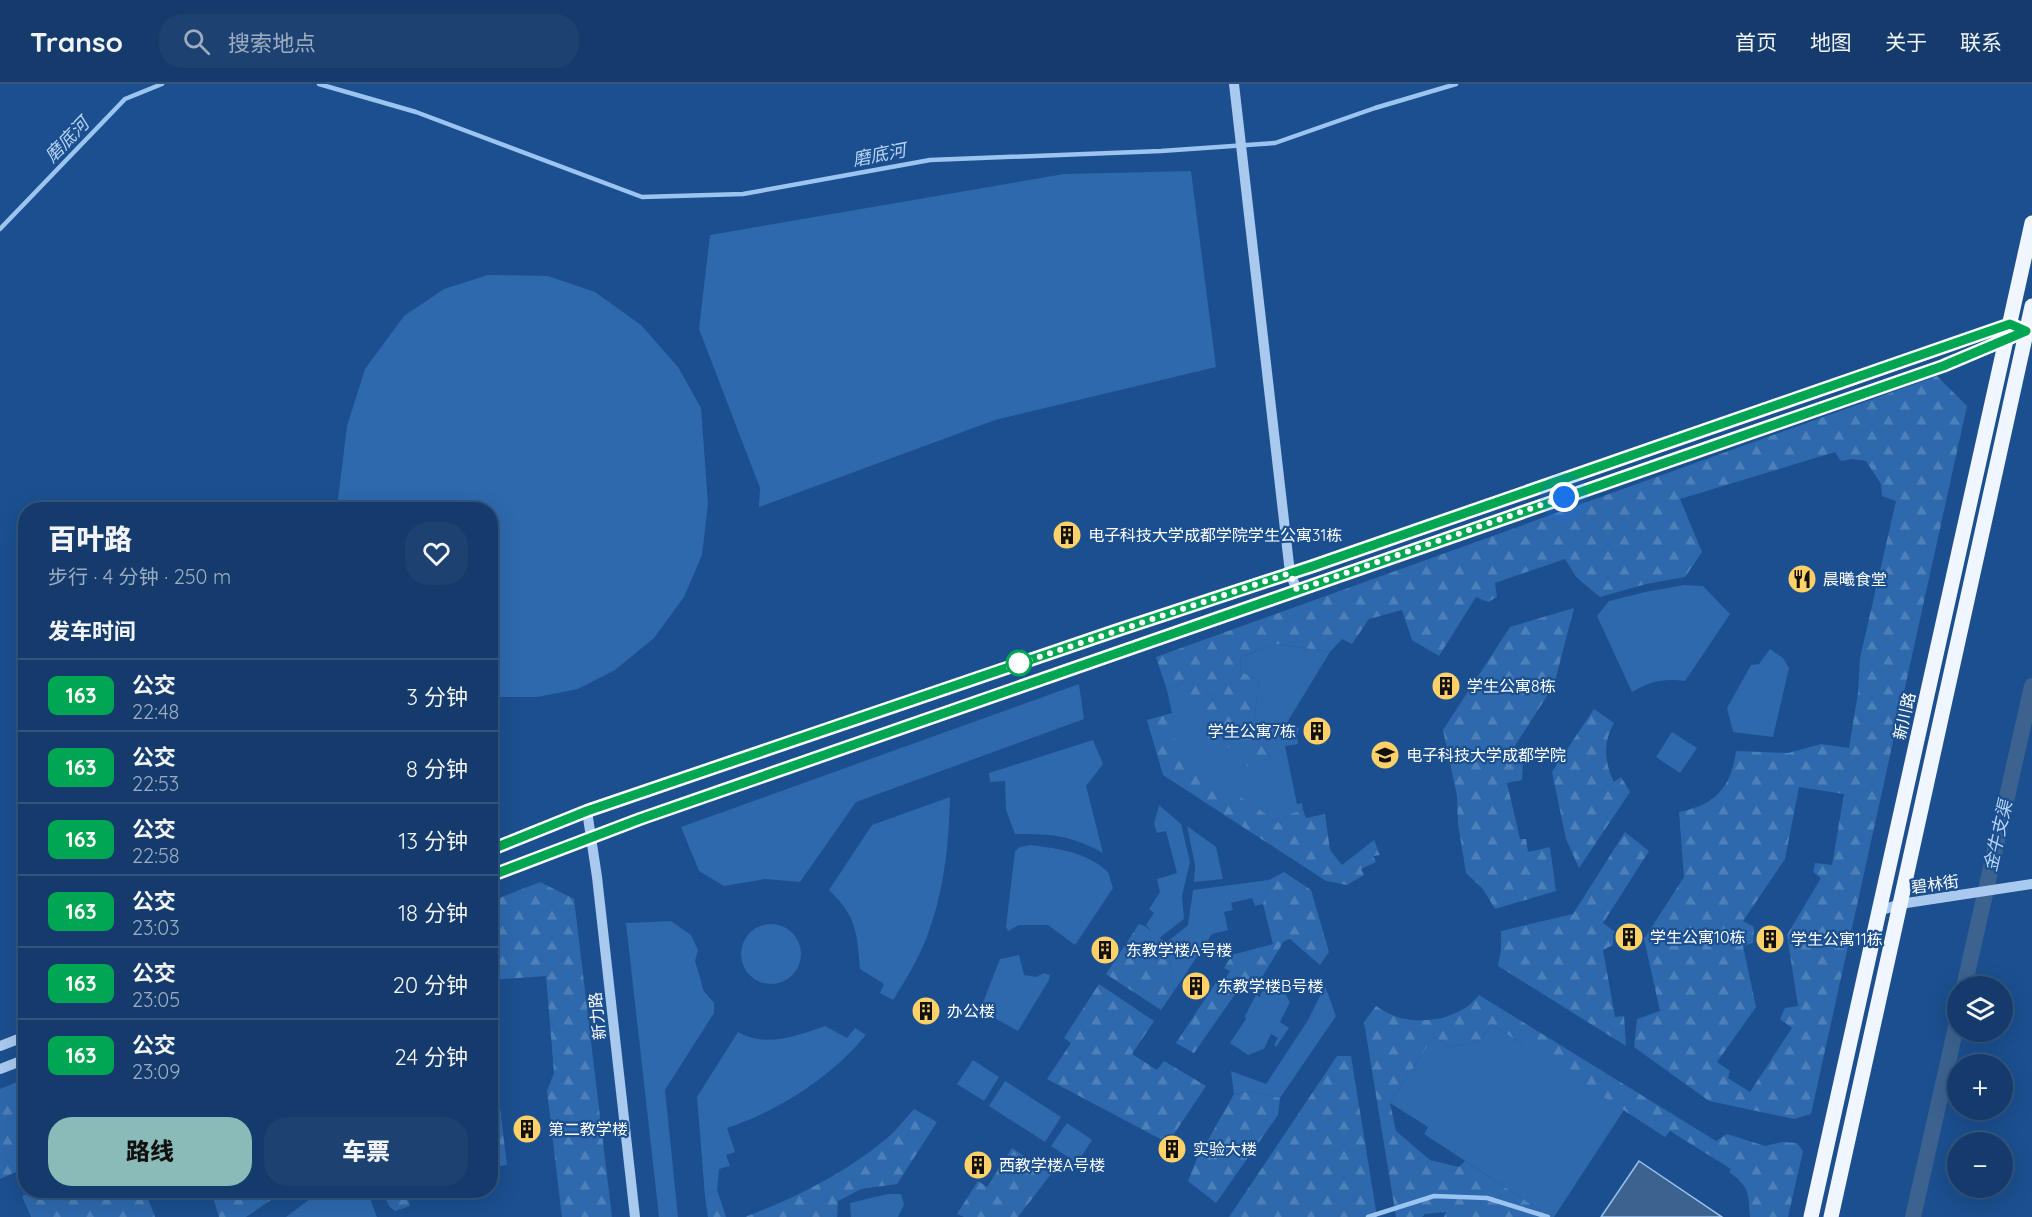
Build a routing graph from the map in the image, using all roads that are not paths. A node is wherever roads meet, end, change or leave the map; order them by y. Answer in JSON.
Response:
{"nodes":[{"id":1,"x":1234,"y":84,"type":"edge"},
{"id":2,"x":2032,"y":223,"type":"edge"},
{"id":3,"x":2032,"y":306,"type":"edge"},
{"id":4,"x":2010,"y":324,"type":"junction"},
{"id":5,"x":2029,"y":331,"type":"edge"},
{"id":6,"x":2006,"y":341,"type":"junction"},
{"id":7,"x":1290,"y":573,"type":"junction"},
{"id":8,"x":1297,"y":590,"type":"junction"},
{"id":9,"x":587,"y":811,"type":"junction"},
{"id":10,"x":592,"y":836,"type":"junction"},
{"id":11,"x":498,"y":847,"type":"edge"},
{"id":12,"x":498,"y":873,"type":"edge"},
{"id":13,"x":2032,"y":884,"type":"edge"},
{"id":14,"x":1900,"y":904,"type":"junction"},
{"id":15,"x":1879,"y":911,"type":"junction"},
{"id":16,"x":18,"y":1039,"type":"edge"},
{"id":17,"x":0,"y":1046,"type":"edge"},
{"id":18,"x":18,"y":1062,"type":"edge"},
{"id":19,"x":0,"y":1068,"type":"edge"},
{"id":20,"x":635,"y":1217,"type":"edge"},
{"id":21,"x":1811,"y":1217,"type":"edge"},
{"id":22,"x":1831,"y":1217,"type":"edge"}],
"edges":[{"from":1,"to":7,"type":"street"},
{"from":2,"to":4,"type":"main road","name":"新川路"},
{"from":3,"to":5,"type":"main road"},
{"from":4,"to":5,"type":"street"},
{"from":4,"to":6,"type":"main road","name":"新川路"},
{"from":4,"to":7,"type":"street"},
{"from":5,"to":6,"type":"street"},
{"from":5,"to":14,"type":"main road"},
{"from":6,"to":8,"type":"street"},
{"from":6,"to":15,"type":"main road","name":"新川路"},
{"from":7,"to":8,"type":"street"},
{"from":7,"to":9,"type":"street"},
{"from":8,"to":10,"type":"street"},
{"from":9,"to":10,"type":"street","name":"新力路"},
{"from":9,"to":11,"type":"street"},
{"from":10,"to":12,"type":"street"},
{"from":10,"to":20,"type":"street","name":"新力路"},
{"from":13,"to":14,"type":"street","name":"碧林街"},
{"from":14,"to":15,"type":"street","name":"碧林街"},
{"from":14,"to":22,"type":"main road"},
{"from":15,"to":21,"type":"main road","name":"新川路"},
{"from":16,"to":17,"type":"street"},
{"from":18,"to":19,"type":"street"}]}
